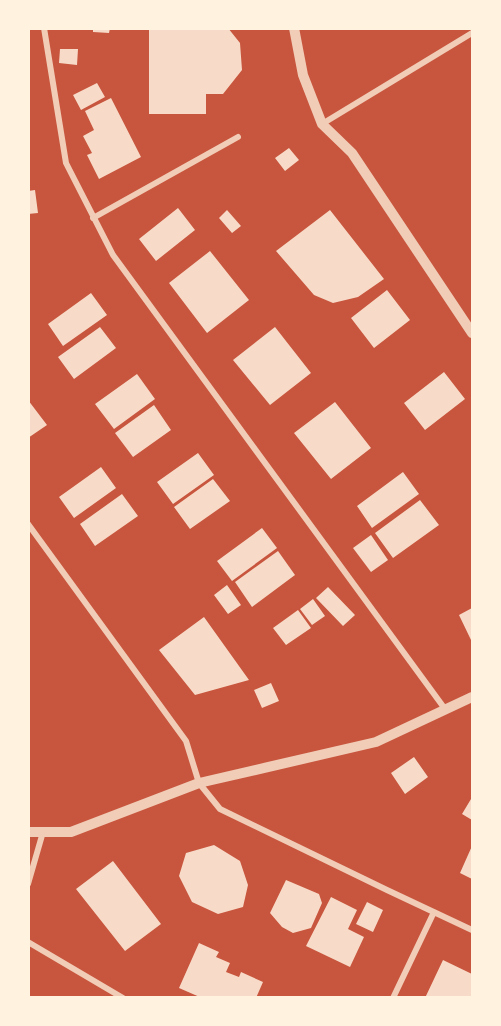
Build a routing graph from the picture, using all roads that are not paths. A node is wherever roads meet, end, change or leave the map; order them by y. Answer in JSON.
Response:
{"nodes":[{"id":1,"x":44,"y":28,"type":"edge"},
{"id":2,"x":294,"y":28,"type":"edge"},
{"id":3,"x":472,"y":33,"type":"edge"},
{"id":4,"x":322,"y":124,"type":"junction"},
{"id":5,"x":238,"y":136,"type":"dead end"},
{"id":6,"x":93,"y":218,"type":"junction"},
{"id":7,"x":472,"y":333,"type":"edge"},
{"id":8,"x":28,"y":524,"type":"edge"},
{"id":9,"x":472,"y":697,"type":"edge"},
{"id":10,"x":445,"y":709,"type":"junction"},
{"id":11,"x":199,"y":783,"type":"junction"},
{"id":12,"x":28,"y":832,"type":"edge"},
{"id":13,"x":43,"y":832,"type":"junction"},
{"id":14,"x":28,"y":884,"type":"edge"},
{"id":15,"x":434,"y":912,"type":"junction"},
{"id":16,"x":472,"y":930,"type":"edge"},
{"id":17,"x":28,"y":942,"type":"edge"},
{"id":18,"x":123,"y":998,"type":"edge"},
{"id":19,"x":393,"y":998,"type":"edge"}],
"edges":[{"from":1,"to":6,"type":"street"},
{"from":2,"to":4,"type":"street"},
{"from":3,"to":4,"type":"street"},
{"from":4,"to":7,"type":"street"},
{"from":5,"to":6,"type":"street"},
{"from":6,"to":10,"type":"street"},
{"from":8,"to":11,"type":"street"},
{"from":9,"to":10,"type":"street"},
{"from":10,"to":11,"type":"street"},
{"from":11,"to":13,"type":"street"},
{"from":11,"to":15,"type":"street"},
{"from":12,"to":13,"type":"street"},
{"from":13,"to":14,"type":"street"},
{"from":15,"to":16,"type":"street"},
{"from":15,"to":19,"type":"street"},
{"from":17,"to":18,"type":"street"}]}
